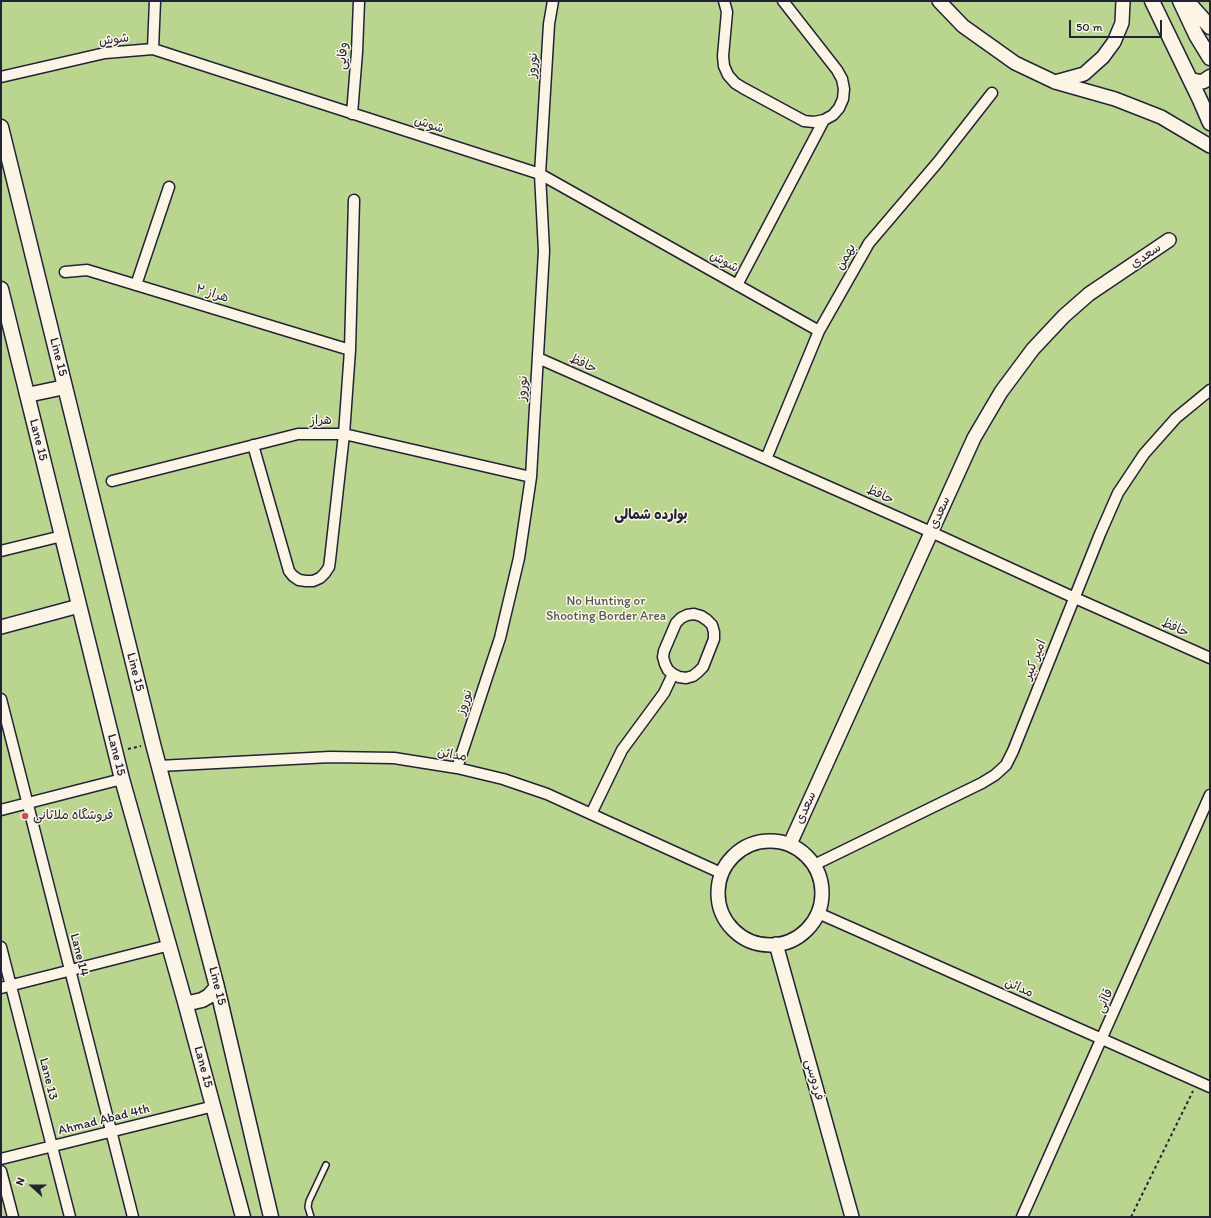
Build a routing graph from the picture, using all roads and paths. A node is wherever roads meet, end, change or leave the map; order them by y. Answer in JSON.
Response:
{"nodes":[{"id":1,"x":155,"y":1,"type":"edge"},
{"id":2,"x":359,"y":1,"type":"edge"},
{"id":3,"x":553,"y":1,"type":"edge"},
{"id":4,"x":724,"y":1,"type":"edge"},
{"id":5,"x":783,"y":1,"type":"edge"},
{"id":6,"x":940,"y":1,"type":"edge"},
{"id":7,"x":1123,"y":1,"type":"edge"},
{"id":8,"x":1152,"y":1,"type":"edge"},
{"id":9,"x":1180,"y":1,"type":"edge"},
{"id":10,"x":1187,"y":1,"type":"edge"},
{"id":11,"x":1210,"y":28,"type":"edge"},
{"id":12,"x":152,"y":49,"type":"junction"},
{"id":13,"x":1210,"y":58,"type":"edge"},
{"id":14,"x":1,"y":77,"type":"edge"},
{"id":15,"x":1210,"y":77,"type":"edge"},
{"id":16,"x":1191,"y":80,"type":"junction"},
{"id":17,"x":1055,"y":82,"type":"junction"},
{"id":18,"x":992,"y":93,"type":"dead end"},
{"id":19,"x":352,"y":114,"type":"junction"},
{"id":20,"x":824,"y":120,"type":"junction"},
{"id":21,"x":1210,"y":123,"type":"edge"},
{"id":22,"x":1,"y":127,"type":"edge"},
{"id":23,"x":1210,"y":146,"type":"edge"},
{"id":24,"x":540,"y":174,"type":"junction"},
{"id":25,"x":169,"y":187,"type":"dead end"},
{"id":26,"x":354,"y":200,"type":"dead end"},
{"id":27,"x":1169,"y":240,"type":"dead end"},
{"id":28,"x":65,"y":272,"type":"dead end"},
{"id":29,"x":136,"y":285,"type":"junction"},
{"id":30,"x":737,"y":285,"type":"junction"},
{"id":31,"x":1,"y":289,"type":"edge"},
{"id":32,"x":819,"y":331,"type":"junction"},
{"id":33,"x":350,"y":350,"type":"junction"},
{"id":34,"x":538,"y":358,"type":"junction"},
{"id":35,"x":65,"y":386,"type":"junction"},
{"id":36,"x":1210,"y":390,"type":"edge"},
{"id":37,"x":27,"y":395,"type":"junction"},
{"id":38,"x":344,"y":434,"type":"junction"},
{"id":39,"x":253,"y":445,"type":"junction"},
{"id":40,"x":766,"y":459,"type":"junction"},
{"id":41,"x":531,"y":477,"type":"junction"},
{"id":42,"x":112,"y":481,"type":"dead end"},
{"id":43,"x":931,"y":532,"type":"junction"},
{"id":44,"x":62,"y":536,"type":"junction"},
{"id":45,"x":1,"y":551,"type":"edge"},
{"id":46,"x":1074,"y":598,"type":"junction"},
{"id":47,"x":79,"y":606,"type":"junction"},
{"id":48,"x":1,"y":627,"type":"edge"},
{"id":49,"x":1210,"y":658,"type":"edge"},
{"id":50,"x":673,"y":674,"type":"junction"},
{"id":51,"x":1,"y":699,"type":"edge"},
{"id":52,"x":153,"y":744,"type":"junction"},
{"id":53,"x":115,"y":752,"type":"junction"},
{"id":54,"x":159,"y":766,"type":"junction"},
{"id":55,"x":457,"y":768,"type":"junction"},
{"id":56,"x":122,"y":778,"type":"junction"},
{"id":57,"x":1210,"y":795,"type":"edge"},
{"id":58,"x":27,"y":803,"type":"junction"},
{"id":59,"x":1,"y":810,"type":"edge"},
{"id":60,"x":591,"y":814,"type":"junction"},
{"id":61,"x":790,"y":844,"type":"junction"},
{"id":62,"x":814,"y":865,"type":"junction"},
{"id":63,"x":721,"y":873,"type":"junction"},
{"id":64,"x":818,"y":913,"type":"junction"},
{"id":65,"x":776,"y":944,"type":"junction"},
{"id":66,"x":170,"y":945,"type":"junction"},
{"id":67,"x":1,"y":947,"type":"edge"},
{"id":68,"x":70,"y":971,"type":"junction"},
{"id":69,"x":6,"y":987,"type":"edge"},
{"id":70,"x":217,"y":988,"type":"junction"},
{"id":71,"x":185,"y":1002,"type":"junction"},
{"id":72,"x":1102,"y":1039,"type":"junction"},
{"id":73,"x":1198,"y":1082,"type":"junction"},
{"id":74,"x":1210,"y":1087,"type":"edge"},
{"id":75,"x":214,"y":1106,"type":"junction"},
{"id":76,"x":111,"y":1132,"type":"junction"},
{"id":77,"x":52,"y":1146,"type":"junction"},
{"id":78,"x":1,"y":1159,"type":"edge"},
{"id":79,"x":326,"y":1165,"type":"dead end"},
{"id":80,"x":1,"y":1171,"type":"edge"},
{"id":81,"x":13,"y":1217,"type":"edge"},
{"id":82,"x":70,"y":1217,"type":"edge"},
{"id":83,"x":133,"y":1217,"type":"edge"},
{"id":84,"x":243,"y":1217,"type":"edge"},
{"id":85,"x":271,"y":1217,"type":"edge"},
{"id":86,"x":311,"y":1217,"type":"edge"},
{"id":87,"x":852,"y":1217,"type":"edge"},
{"id":88,"x":1022,"y":1217,"type":"edge"},
{"id":89,"x":1130,"y":1217,"type":"edge"}],
"edges":[{"from":1,"to":12,"type":"street"},
{"from":2,"to":19,"type":"street","name":"وفایی"},
{"from":3,"to":24,"type":"street","name":"نوروز"},
{"from":4,"to":20,"type":"street"},
{"from":5,"to":20,"type":"street"},
{"from":6,"to":17,"type":"street"},
{"from":7,"to":17,"type":"street"},
{"from":8,"to":16,"type":"main road"},
{"from":9,"to":13,"type":"main road"},
{"from":10,"to":11,"type":"main road"},
{"from":12,"to":14,"type":"street","name":"شوش"},
{"from":12,"to":19,"type":"street","name":"شوش"},
{"from":15,"to":16,"type":"main road"},
{"from":16,"to":21,"type":"main road"},
{"from":17,"to":23,"type":"street"},
{"from":18,"to":32,"type":"street","name":"بهمن"},
{"from":19,"to":24,"type":"street","name":"شوش"},
{"from":20,"to":30,"type":"street"},
{"from":22,"to":35,"type":"main road","name":"Line 15"},
{"from":24,"to":30,"type":"street","name":"شوش"},
{"from":24,"to":34,"type":"street","name":"نوروز"},
{"from":25,"to":29,"type":"street"},
{"from":26,"to":33,"type":"street"},
{"from":27,"to":43,"type":"street","name":"سعدی"},
{"from":28,"to":29,"type":"street","name":"هراز ۲"},
{"from":29,"to":33,"type":"street","name":"هراز ۲"},
{"from":30,"to":32,"type":"street","name":"شوش"},
{"from":31,"to":37,"type":"main road","name":"Lane 15"},
{"from":32,"to":40,"type":"street","name":"بهمن"},
{"from":33,"to":38,"type":"street"},
{"from":34,"to":40,"type":"street","name":"حافظ"},
{"from":34,"to":41,"type":"street","name":"نوروز"},
{"from":35,"to":37,"type":"main road"},
{"from":35,"to":52,"type":"main road","name":"Line 15"},
{"from":36,"to":46,"type":"street","name":"امیر کبیر"},
{"from":37,"to":44,"type":"main road","name":"Lane 15"},
{"from":38,"to":39,"type":"street","name":"هراز"},
{"from":38,"to":39,"type":"street"},
{"from":38,"to":41,"type":"street","name":"هراز"},
{"from":39,"to":42,"type":"street","name":"هراز"},
{"from":40,"to":43,"type":"street","name":"حافظ"},
{"from":41,"to":55,"type":"street","name":"نوروز"},
{"from":43,"to":46,"type":"street","name":"حافظ"},
{"from":43,"to":61,"type":"street","name":"سعدی"},
{"from":44,"to":45,"type":"street"},
{"from":44,"to":47,"type":"main road","name":"Lane 15"},
{"from":46,"to":49,"type":"street","name":"حافظ"},
{"from":46,"to":62,"type":"street","name":"امیر کبیر"},
{"from":47,"to":48,"type":"street"},
{"from":47,"to":53,"type":"main road","name":"Lane 15"},
{"from":50,"to":50,"type":"street"},
{"from":50,"to":60,"type":"street"},
{"from":51,"to":58,"type":"street","name":"Lane 14"},
{"from":52,"to":53,"type":"path"},
{"from":52,"to":54,"type":"main road","name":"Line 15"},
{"from":53,"to":56,"type":"main road","name":"Lane 15"},
{"from":54,"to":55,"type":"street","name":"مدائن"},
{"from":54,"to":70,"type":"main road","name":"Line 15"},
{"from":55,"to":60,"type":"street","name":"مدائن"},
{"from":56,"to":58,"type":"street"},
{"from":56,"to":66,"type":"main road","name":"Lane 15"},
{"from":57,"to":72,"type":"street","name":"قاآنی"},
{"from":58,"to":59,"type":"street"},
{"from":58,"to":68,"type":"street","name":"Lane 14"},
{"from":60,"to":63,"type":"street","name":"مدائن"},
{"from":61,"to":62,"type":"street"},
{"from":61,"to":63,"type":"street"},
{"from":62,"to":64,"type":"street"},
{"from":63,"to":65,"type":"street"},
{"from":64,"to":65,"type":"street"},
{"from":64,"to":72,"type":"street","name":"مدائن"},
{"from":65,"to":87,"type":"street","name":"فردوسی"},
{"from":66,"to":68,"type":"street"},
{"from":66,"to":71,"type":"main road","name":"Lane 15"},
{"from":67,"to":69,"type":"street","name":"Lane 13"},
{"from":68,"to":69,"type":"street"},
{"from":68,"to":76,"type":"street","name":"Lane 14"},
{"from":69,"to":77,"type":"street","name":"Lane 13"},
{"from":70,"to":71,"type":"main road"},
{"from":70,"to":85,"type":"main road","name":"Line 15"},
{"from":71,"to":75,"type":"main road","name":"Lane 15"},
{"from":72,"to":73,"type":"street","name":"مدائن"},
{"from":72,"to":88,"type":"street","name":"قاآنی"},
{"from":73,"to":74,"type":"street","name":"مدائن"},
{"from":73,"to":89,"type":"path"},
{"from":75,"to":76,"type":"street","name":"Ahmad Abad 4th"},
{"from":75,"to":84,"type":"main road","name":"Lane 15"},
{"from":76,"to":77,"type":"street","name":"Ahmad Abad 4th"},
{"from":76,"to":83,"type":"street","name":"Lane 14"},
{"from":77,"to":78,"type":"street","name":"Ahmad Abad 4th"},
{"from":77,"to":82,"type":"street","name":"Lane 13"},
{"from":79,"to":86,"type":"lane"},
{"from":80,"to":81,"type":"street"}]}
